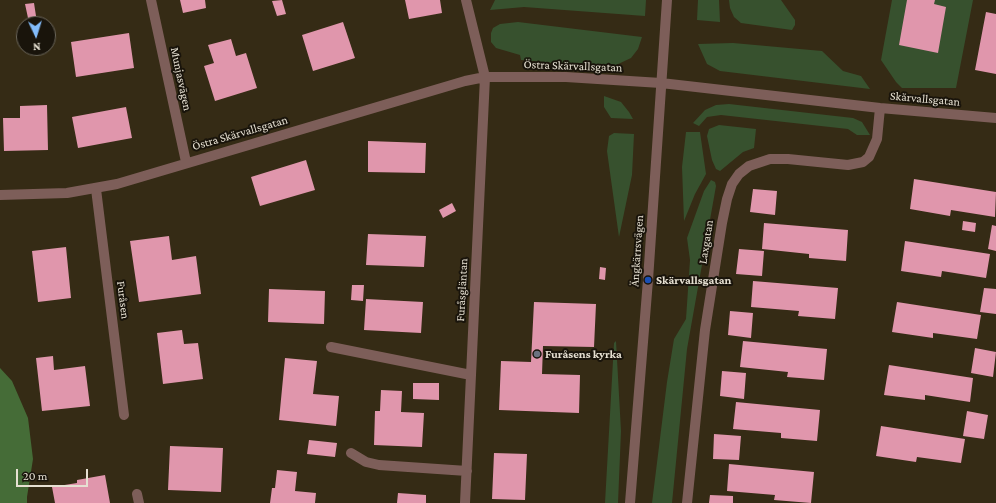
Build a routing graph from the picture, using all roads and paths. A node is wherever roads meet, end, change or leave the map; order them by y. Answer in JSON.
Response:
{"nodes":[{"id":1,"x":151,"y":0,"type":"edge"},
{"id":2,"x":466,"y":0,"type":"edge"},
{"id":3,"x":667,"y":0,"type":"edge"},
{"id":4,"x":485,"y":77,"type":"junction"},
{"id":5,"x":661,"y":83,"type":"junction"},
{"id":6,"x":880,"y":108,"type":"junction"},
{"id":7,"x":996,"y":118,"type":"edge"},
{"id":8,"x":186,"y":162,"type":"junction"},
{"id":9,"x":96,"y":190,"type":"junction"},
{"id":10,"x":0,"y":195,"type":"edge"},
{"id":11,"x":331,"y":347,"type":"dead end"},
{"id":12,"x":471,"y":375,"type":"junction"},
{"id":13,"x":124,"y":414,"type":"dead end"},
{"id":14,"x":351,"y":453,"type":"dead end"},
{"id":15,"x":467,"y":471,"type":"junction"},
{"id":16,"x":465,"y":503,"type":"edge"},
{"id":17,"x":630,"y":503,"type":"edge"},
{"id":18,"x":688,"y":503,"type":"edge"}],
"edges":[{"from":1,"to":8,"type":"street","name":"Munjasvägen"},
{"from":2,"to":4,"type":"street"},
{"from":3,"to":5,"type":"street","name":"Ängkärrsvägen"},
{"from":4,"to":5,"type":"street","name":"Östra Skärvallsgatan"},
{"from":4,"to":8,"type":"street","name":"Östra Skärvallsgatan"},
{"from":4,"to":12,"type":"street","name":"Furåsgläntan"},
{"from":5,"to":6,"type":"street","name":"Skärvallsgatan"},
{"from":5,"to":17,"type":"street","name":"Ängkärrsvägen"},
{"from":6,"to":7,"type":"street","name":"Skärvallsgatan"},
{"from":6,"to":18,"type":"street","name":"Laxgatan"},
{"from":8,"to":9,"type":"street","name":"Östra Skärvallsgatan"},
{"from":9,"to":10,"type":"street","name":"Östra Skärvallsgatan"},
{"from":9,"to":13,"type":"street","name":"Furåsen"},
{"from":11,"to":12,"type":"street"},
{"from":12,"to":15,"type":"street","name":"Furåsgläntan"},
{"from":14,"to":15,"type":"street"},
{"from":15,"to":16,"type":"street","name":"Furåsgläntan"}]}
